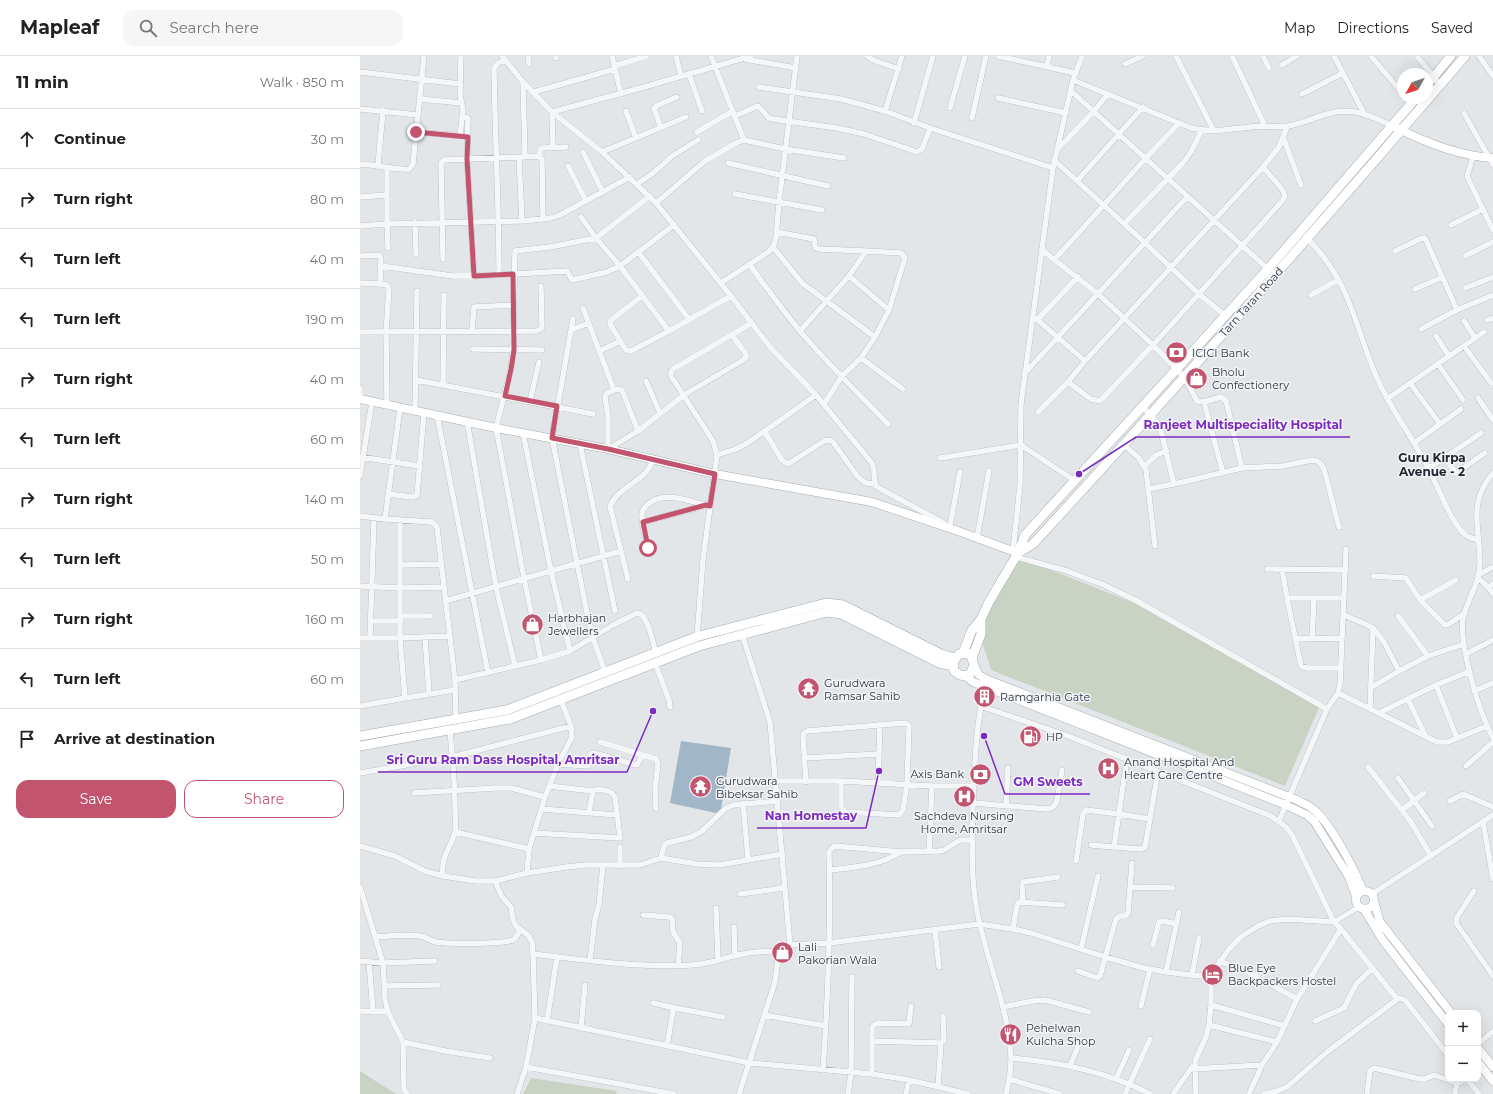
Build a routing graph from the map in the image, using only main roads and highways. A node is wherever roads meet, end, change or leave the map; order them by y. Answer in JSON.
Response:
{"nodes":[{"id":1,"x":1451,"y":56,"type":"edge"},
{"id":2,"x":1465,"y":56,"type":"edge"},
{"id":3,"x":1433,"y":77,"type":"edge"},
{"id":4,"x":1409,"y":104,"type":"edge"},
{"id":5,"x":1397,"y":128,"type":"junction"},
{"id":6,"x":1491,"y":158,"type":"edge"},
{"id":7,"x":360,"y":399,"type":"edge"},
{"id":8,"x":1016,"y":553,"type":"junction"},
{"id":9,"x":981,"y":619,"type":"junction"},
{"id":10,"x":957,"y":659,"type":"junction"},
{"id":11,"x":973,"y":662,"type":"junction"},
{"id":12,"x":634,"y":666,"type":"junction"},
{"id":13,"x":966,"y":676,"type":"junction"},
{"id":14,"x":559,"y":695,"type":"junction"},
{"id":15,"x":360,"y":736,"type":"edge"},
{"id":16,"x":360,"y":746,"type":"edge"},
{"id":17,"x":1288,"y":801,"type":"junction"},
{"id":18,"x":1363,"y":891,"type":"junction"},
{"id":19,"x":1356,"y":896,"type":"junction"},
{"id":20,"x":1373,"y":897,"type":"junction"},
{"id":21,"x":1362,"y":908,"type":"junction"},
{"id":22,"x":1448,"y":1010,"type":"edge"},
{"id":23,"x":1445,"y":1020,"type":"edge"},
{"id":24,"x":1481,"y":1052,"type":"edge"},
{"id":25,"x":1481,"y":1066,"type":"edge"},
{"id":26,"x":1493,"y":1067,"type":"edge"},
{"id":27,"x":1493,"y":1081,"type":"edge"}],
"edges":[{"from":1,"to":3,"type":"main road"},
{"from":2,"to":5,"type":"main road","name":"Tarn Taran Road"},
{"from":4,"to":5,"type":"main road","name":"Tarn Taran Road"},
{"from":5,"to":6,"type":"main road"},
{"from":5,"to":8,"type":"main road","name":"Tarn Taran Road"},
{"from":5,"to":8,"type":"main road","name":"Tarn Taran Road"},
{"from":7,"to":8,"type":"main road"},
{"from":8,"to":9,"type":"main road"},
{"from":9,"to":10,"type":"main road"},
{"from":9,"to":11,"type":"main road"},
{"from":10,"to":11,"type":"main road"},
{"from":10,"to":12,"type":"main road"},
{"from":10,"to":12,"type":"main road"},
{"from":10,"to":13,"type":"main road"},
{"from":11,"to":13,"type":"main road"},
{"from":11,"to":17,"type":"main road"},
{"from":12,"to":14,"type":"main road"},
{"from":12,"to":14,"type":"main road"},
{"from":13,"to":17,"type":"main road"},
{"from":14,"to":15,"type":"main road"},
{"from":14,"to":16,"type":"main road"},
{"from":17,"to":18,"type":"main road"},
{"from":17,"to":19,"type":"main road"},
{"from":18,"to":19,"type":"main road"},
{"from":18,"to":20,"type":"main road"},
{"from":19,"to":21,"type":"main road"},
{"from":20,"to":21,"type":"main road"},
{"from":20,"to":22,"type":"main road"},
{"from":21,"to":23,"type":"main road"},
{"from":24,"to":26,"type":"main road"},
{"from":25,"to":27,"type":"main road"}]}
